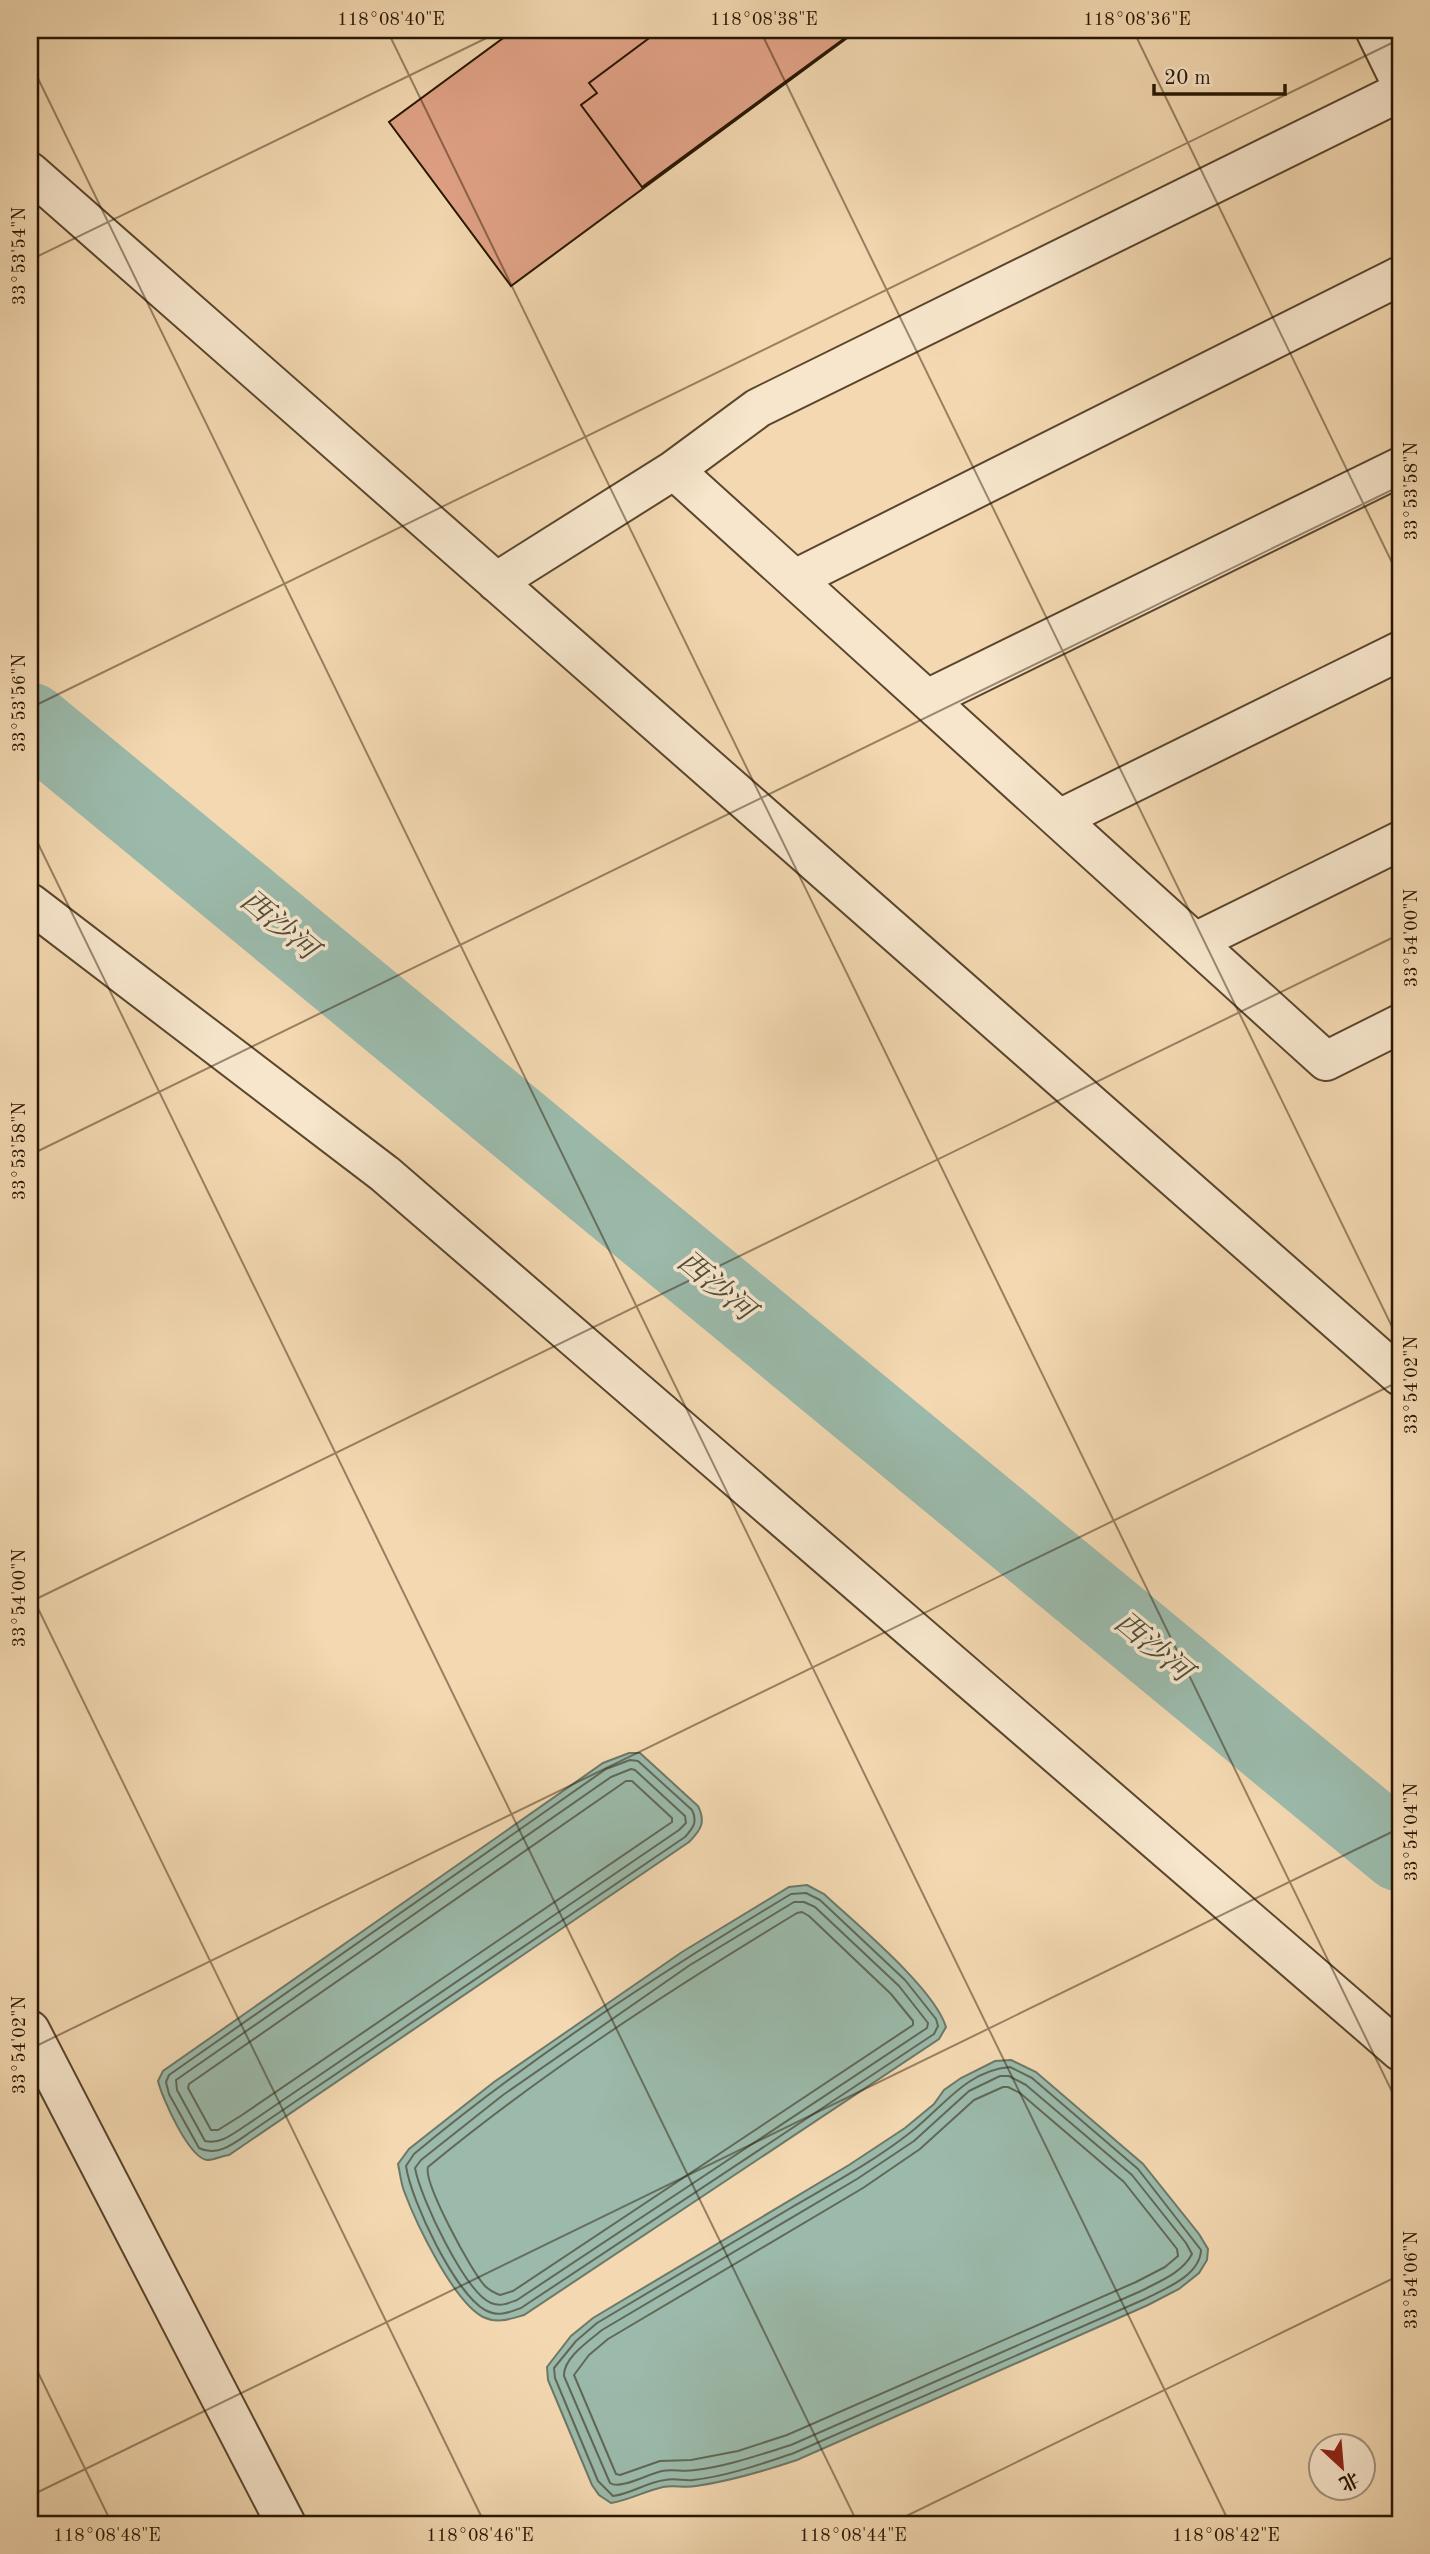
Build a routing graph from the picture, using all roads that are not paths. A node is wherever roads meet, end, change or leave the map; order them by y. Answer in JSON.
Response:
{"nodes":[{"id":1,"x":1375,"y":30,"type":"edge"},
{"id":2,"x":1400,"y":81,"type":"edge"},
{"id":3,"x":1400,"y":92,"type":"edge"},
{"id":4,"x":30,"y":172,"type":"edge"},
{"id":5,"x":1400,"y":276,"type":"edge"},
{"id":6,"x":1400,"y":467,"type":"edge"},
{"id":7,"x":674,"y":470,"type":"junction"},
{"id":8,"x":795,"y":579,"type":"junction"},
{"id":9,"x":496,"y":582,"type":"junction"},
{"id":10,"x":1400,"y":651,"type":"edge"},
{"id":11,"x":927,"y":698,"type":"junction"},
{"id":12,"x":1059,"y":819,"type":"junction"},
{"id":13,"x":1400,"y":841,"type":"edge"},
{"id":14,"x":30,"y":903,"type":"edge"},
{"id":15,"x":1195,"y":942,"type":"junction"},
{"id":16,"x":1400,"y":1024,"type":"edge"},
{"id":17,"x":1400,"y":1376,"type":"edge"},
{"id":18,"x":30,"y":2030,"type":"edge"},
{"id":19,"x":1400,"y":2050,"type":"edge"},
{"id":20,"x":286,"y":2524,"type":"edge"}],
"edges":[{"from":1,"to":2,"type":"street"},
{"from":3,"to":7,"type":"street"},
{"from":4,"to":9,"type":"street"},
{"from":5,"to":8,"type":"street"},
{"from":6,"to":11,"type":"street"},
{"from":7,"to":8,"type":"street"},
{"from":7,"to":9,"type":"street"},
{"from":8,"to":11,"type":"street"},
{"from":9,"to":17,"type":"street"},
{"from":10,"to":12,"type":"street"},
{"from":11,"to":12,"type":"street"},
{"from":12,"to":15,"type":"street"},
{"from":13,"to":15,"type":"street"},
{"from":14,"to":19,"type":"street"},
{"from":15,"to":16,"type":"street"},
{"from":18,"to":20,"type":"street"}]}
